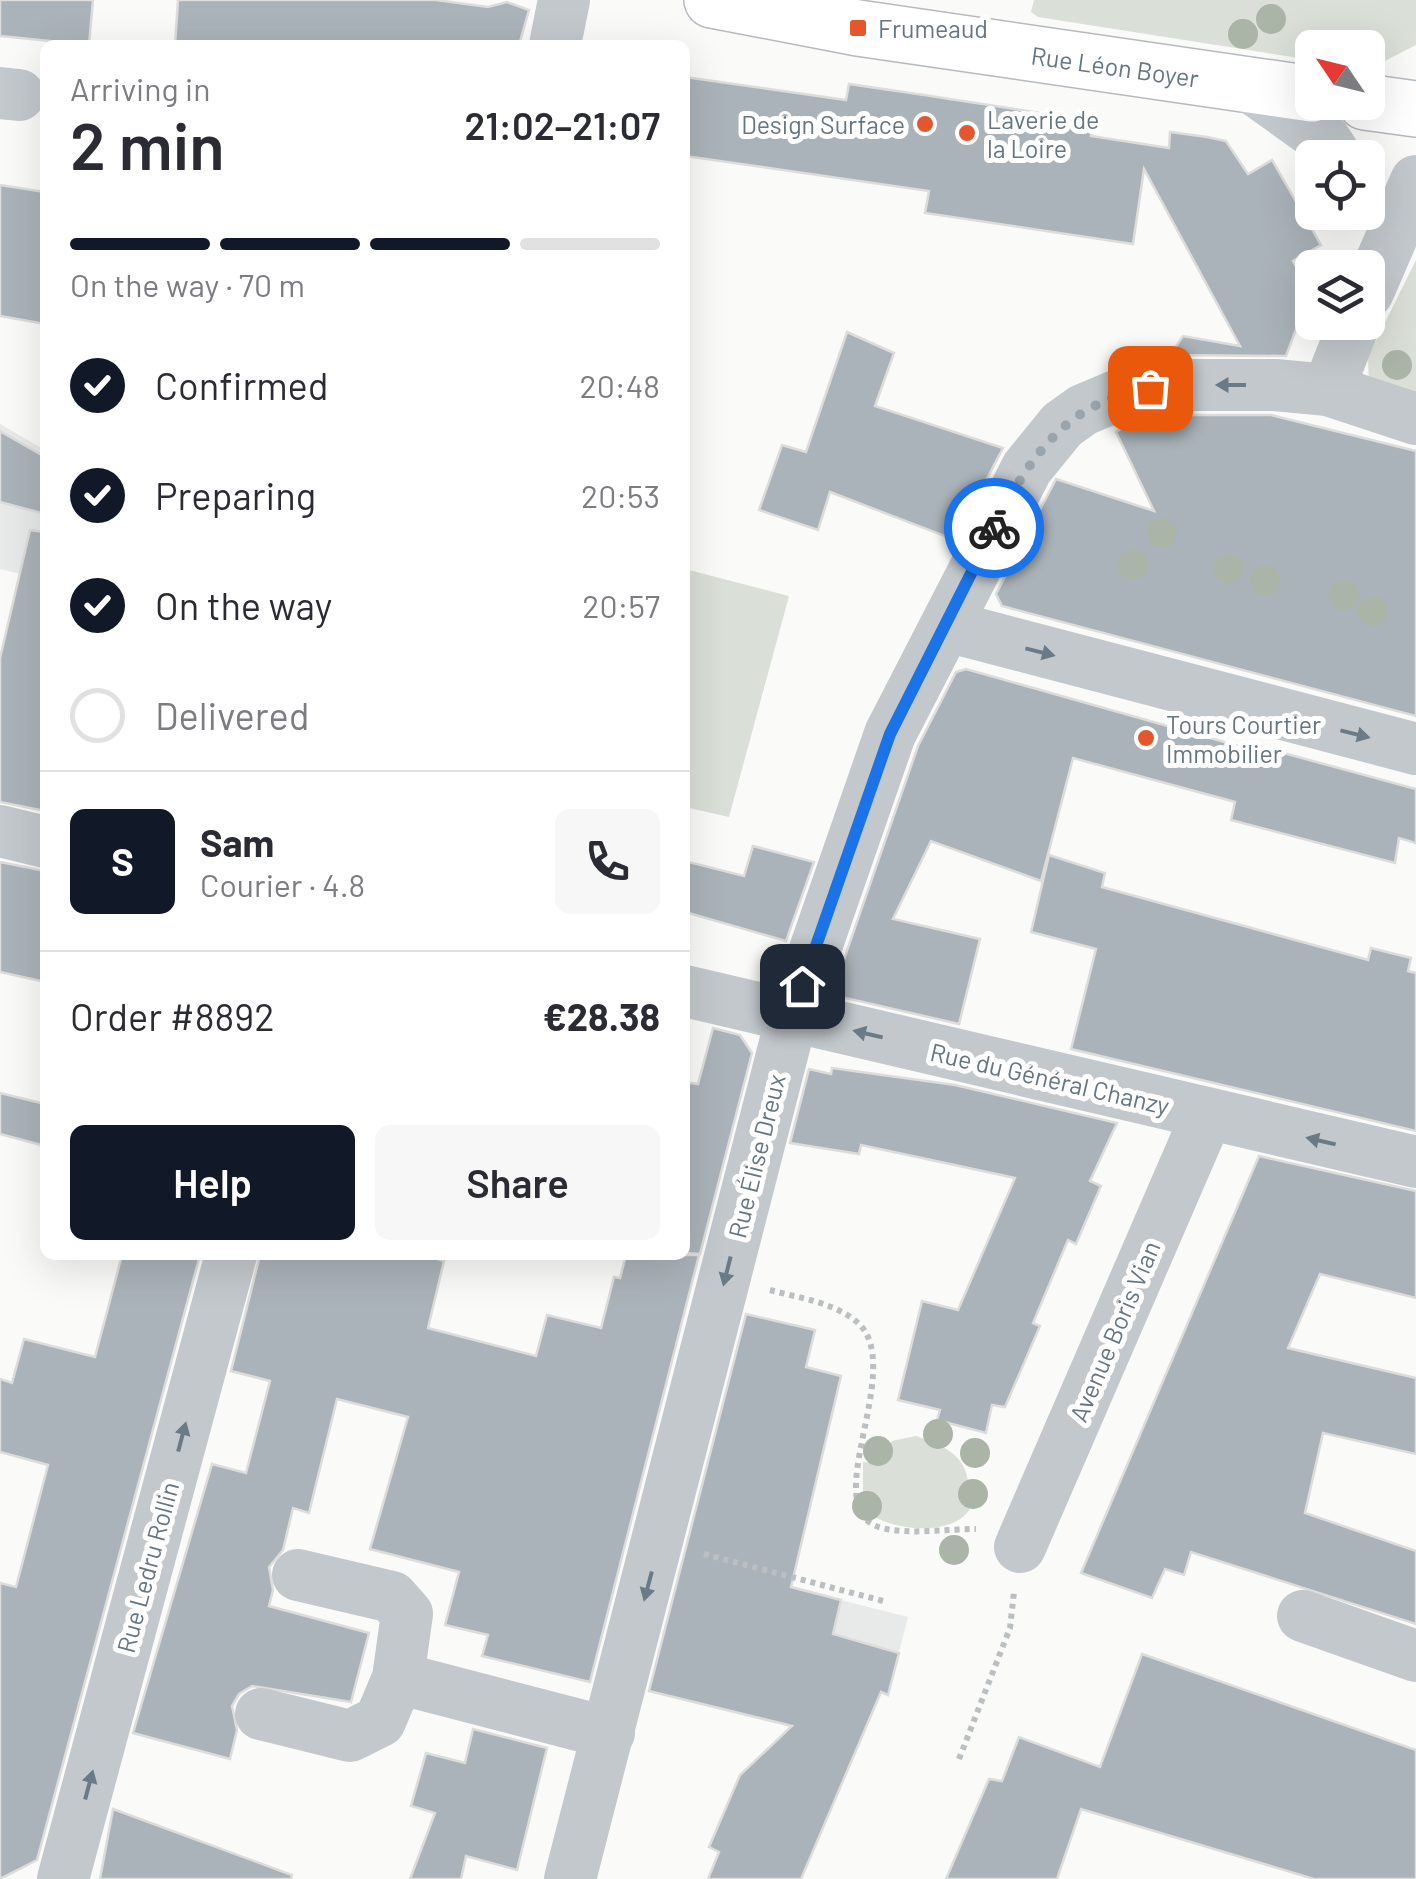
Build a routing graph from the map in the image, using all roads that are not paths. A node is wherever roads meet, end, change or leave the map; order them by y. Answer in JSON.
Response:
{"nodes":[{"id":1,"x":564,"y":0,"type":"edge"},
{"id":2,"x":712,"y":0,"type":"edge"},
{"id":3,"x":878,"y":0,"type":"edge"},
{"id":4,"x":799,"y":18,"type":"junction"},
{"id":5,"x":557,"y":40,"type":"edge"},
{"id":6,"x":1248,"y":85,"type":"junction"},
{"id":7,"x":1295,"y":92,"type":"edge"},
{"id":8,"x":1385,"y":105,"type":"edge"},
{"id":9,"x":1416,"y":109,"type":"edge"},
{"id":10,"x":1325,"y":140,"type":"edge"},
{"id":11,"x":1416,"y":181,"type":"edge"},
{"id":12,"x":1385,"y":251,"type":"edge"},
{"id":13,"x":1348,"y":340,"type":"edge"},
{"id":14,"x":1328,"y":390,"type":"junction"},
{"id":15,"x":1416,"y":419,"type":"edge"},
{"id":16,"x":946,"y":626,"type":"junction"},
{"id":17,"x":1416,"y":749,"type":"edge"},
{"id":18,"x":0,"y":831,"type":"edge"},
{"id":19,"x":40,"y":841,"type":"edge"},
{"id":20,"x":690,"y":991,"type":"edge"},
{"id":21,"x":792,"y":1016,"type":"junction"},
{"id":22,"x":1207,"y":1115,"type":"junction"},
{"id":23,"x":1416,"y":1162,"type":"edge"},
{"id":24,"x":230,"y":1260,"type":"edge"},
{"id":25,"x":1020,"y":1547,"type":"road end"},
{"id":26,"x":298,"y":1575,"type":"dead end"},
{"id":27,"x":1303,"y":1616,"type":"dead end"},
{"id":28,"x":1416,"y":1656,"type":"edge"},
{"id":29,"x":398,"y":1678,"type":"junction"},
{"id":30,"x":261,"y":1714,"type":"dead end"},
{"id":31,"x":609,"y":1732,"type":"junction"},
{"id":32,"x":64,"y":1879,"type":"edge"},
{"id":33,"x":570,"y":1879,"type":"edge"}],
"edges":[{"from":1,"to":5,"type":"street"},
{"from":2,"to":4,"type":"main road","name":"Rue Léon Boyer"},
{"from":3,"to":4,"type":"main road","name":"Rue Léon Boyer"},
{"from":4,"to":6,"type":"main road","name":"Rue Léon Boyer"},
{"from":6,"to":7,"type":"main road","name":"Rue Léon Boyer"},
{"from":6,"to":10,"type":"street"},
{"from":8,"to":9,"type":"main road"},
{"from":11,"to":12,"type":"street"},
{"from":13,"to":14,"type":"street"},
{"from":14,"to":15,"type":"street","name":"Rue Élise Dreux"},
{"from":14,"to":16,"type":"street","name":"Rue Élise Dreux","one_way":true},
{"from":16,"to":17,"type":"street","one_way":true},
{"from":16,"to":21,"type":"street","name":"Rue Élise Dreux"},
{"from":18,"to":19,"type":"street"},
{"from":20,"to":21,"type":"street","name":"Rue du Général Chanzy"},
{"from":22,"to":21,"type":"street","name":"Rue du Général Chanzy","one_way":true},
{"from":21,"to":31,"type":"street","name":"Rue Élise Dreux","one_way":true},
{"from":23,"to":22,"type":"street","name":"Rue du Général Chanzy","one_way":true},
{"from":22,"to":25,"type":"street","name":"Avenue Boris Vian"},
{"from":32,"to":24,"type":"street","name":"Rue Ledru Rollin","one_way":true},
{"from":26,"to":29,"type":"street"},
{"from":27,"to":28,"type":"street"},
{"from":29,"to":30,"type":"street"},
{"from":29,"to":31,"type":"street"},
{"from":31,"to":33,"type":"street","name":"Rue Élise Dreux"}]}
